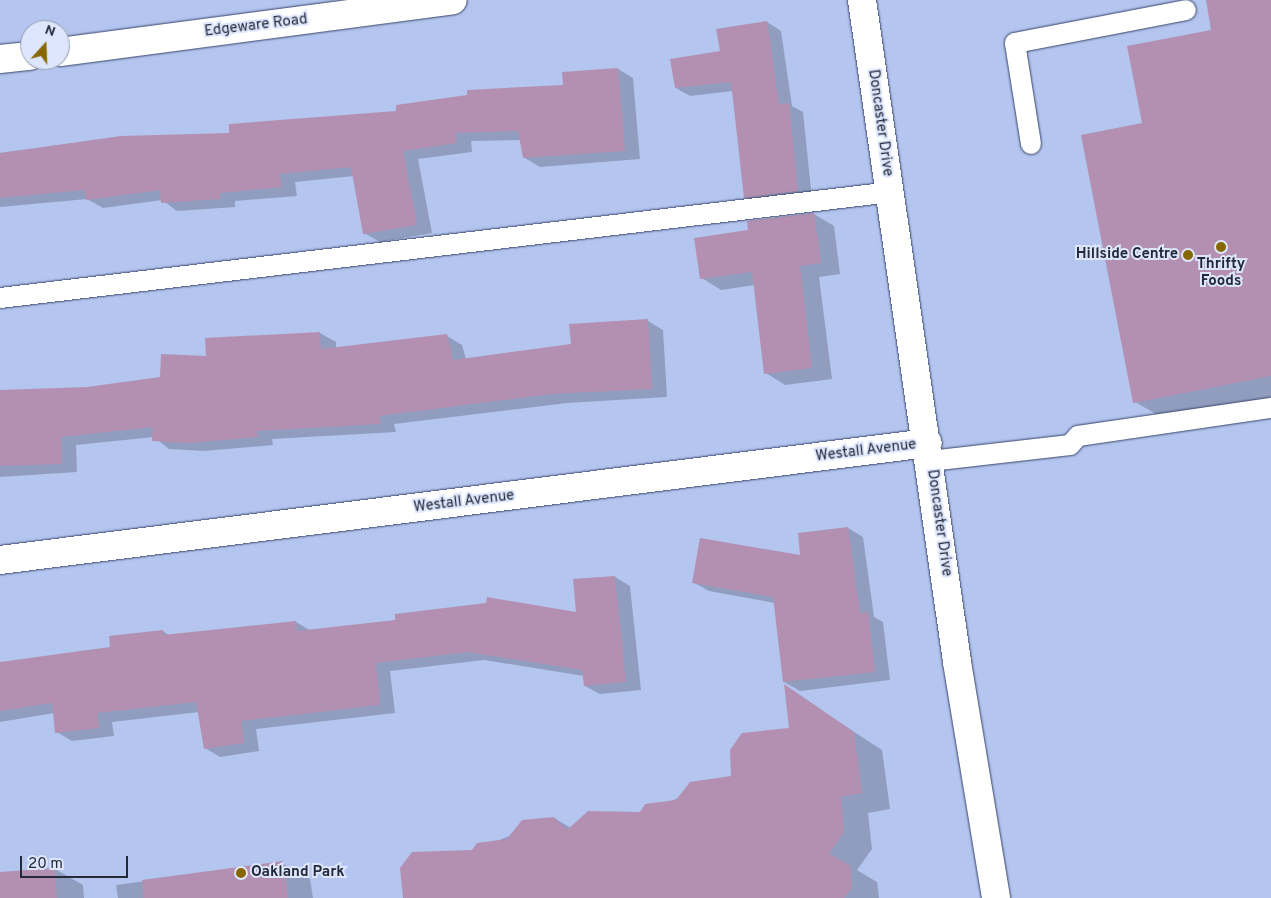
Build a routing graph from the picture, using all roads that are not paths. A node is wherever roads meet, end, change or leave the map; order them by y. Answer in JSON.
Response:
{"nodes":[{"id":1,"x":453,"y":0,"type":"edge"},
{"id":2,"x":862,"y":0,"type":"edge"},
{"id":3,"x":1186,"y":10,"type":"dead end"},
{"id":4,"x":70,"y":51,"type":"edge"},
{"id":5,"x":20,"y":57,"type":"edge"},
{"id":6,"x":0,"y":60,"type":"edge"},
{"id":7,"x":1030,"y":144,"type":"dead end"},
{"id":8,"x":891,"y":192,"type":"junction"},
{"id":9,"x":0,"y":298,"type":"edge"},
{"id":10,"x":1271,"y":408,"type":"edge"},
{"id":11,"x":929,"y":452,"type":"junction"},
{"id":12,"x":0,"y":560,"type":"edge"},
{"id":13,"x":996,"y":898,"type":"edge"}],
"edges":[{"from":1,"to":4,"type":"street","name":"Edgeware Road"},
{"from":2,"to":8,"type":"street","name":"Doncaster Drive"},
{"from":3,"to":7,"type":"lane"},
{"from":5,"to":6,"type":"street"},
{"from":8,"to":9,"type":"lane"},
{"from":8,"to":11,"type":"street","name":"Doncaster Drive"},
{"from":10,"to":11,"type":"lane"},
{"from":11,"to":12,"type":"street","name":"Westall Avenue"},
{"from":11,"to":13,"type":"street","name":"Doncaster Drive"}]}
